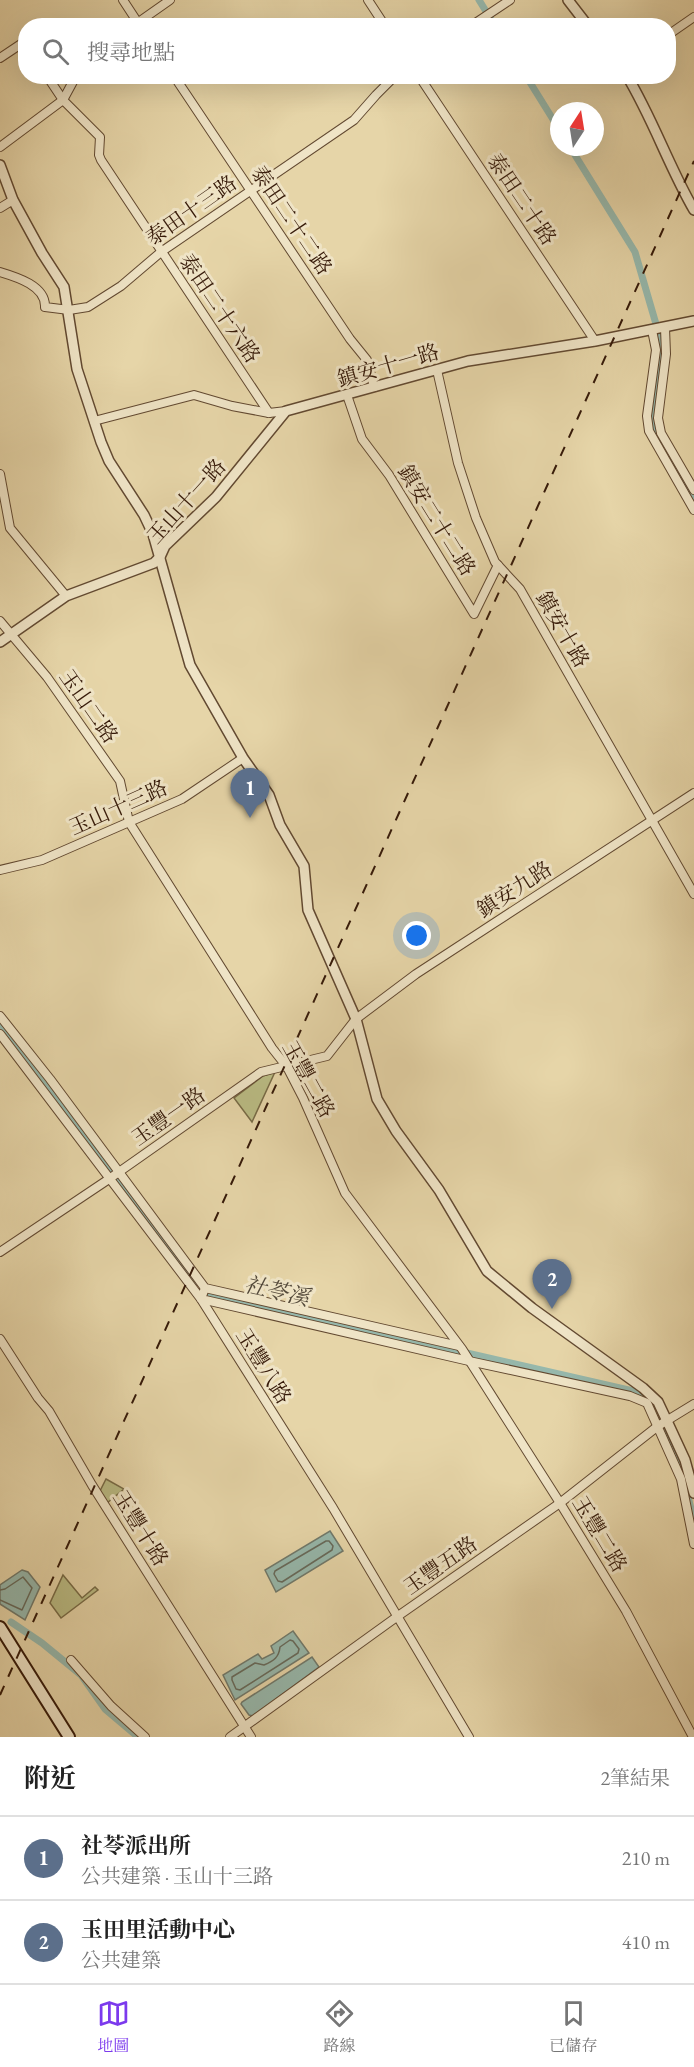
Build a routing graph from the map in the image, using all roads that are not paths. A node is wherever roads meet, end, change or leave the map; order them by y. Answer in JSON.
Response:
{"nodes":[{"id":1,"x":123,"y":0,"type":"edge"},
{"id":2,"x":171,"y":0,"type":"edge"},
{"id":3,"x":368,"y":0,"type":"edge"},
{"id":4,"x":510,"y":0,"type":"edge"},
{"id":5,"x":568,"y":0,"type":"edge"},
{"id":6,"x":694,"y":17,"type":"edge"},
{"id":7,"x":134,"y":18,"type":"edge"},
{"id":8,"x":146,"y":18,"type":"edge"},
{"id":9,"x":380,"y":18,"type":"edge"},
{"id":10,"x":483,"y":18,"type":"edge"},
{"id":11,"x":582,"y":18,"type":"edge"},
{"id":12,"x":676,"y":30,"type":"edge"},
{"id":13,"x":18,"y":46,"type":"edge"},
{"id":14,"x":0,"y":58,"type":"edge"},
{"id":15,"x":52,"y":84,"type":"edge"},
{"id":16,"x":72,"y":84,"type":"edge"},
{"id":17,"x":179,"y":84,"type":"edge"},
{"id":18,"x":387,"y":84,"type":"edge"},
{"id":19,"x":423,"y":84,"type":"edge"},
{"id":20,"x":632,"y":84,"type":"edge"},
{"id":21,"x":63,"y":100,"type":"junction"},
{"id":22,"x":0,"y":147,"type":"edge"},
{"id":23,"x":0,"y":165,"type":"edge"},
{"id":24,"x":250,"y":190,"type":"junction"},
{"id":25,"x":13,"y":200,"type":"junction"},
{"id":26,"x":0,"y":208,"type":"edge"},
{"id":27,"x":694,"y":210,"type":"edge"},
{"id":28,"x":161,"y":252,"type":"junction"},
{"id":29,"x":0,"y":272,"type":"edge"},
{"id":30,"x":69,"y":310,"type":"junction"},
{"id":31,"x":694,"y":321,"type":"edge"},
{"id":32,"x":665,"y":328,"type":"junction"},
{"id":33,"x":652,"y":330,"type":"junction"},
{"id":34,"x":595,"y":341,"type":"junction"},
{"id":35,"x":437,"y":370,"type":"junction"},
{"id":36,"x":374,"y":387,"type":"junction"},
{"id":37,"x":347,"y":395,"type":"junction"},
{"id":38,"x":286,"y":411,"type":"junction"},
{"id":39,"x":269,"y":413,"type":"junction"},
{"id":40,"x":94,"y":421,"type":"junction"},
{"id":41,"x":0,"y":474,"type":"edge"},
{"id":42,"x":694,"y":490,"type":"edge"},
{"id":43,"x":694,"y":510,"type":"edge"},
{"id":44,"x":160,"y":557,"type":"junction"},
{"id":45,"x":498,"y":566,"type":"junction"},
{"id":46,"x":66,"y":596,"type":"junction"},
{"id":47,"x":0,"y":621,"type":"edge"},
{"id":48,"x":12,"y":635,"type":"junction"},
{"id":49,"x":0,"y":642,"type":"edge"},
{"id":50,"x":243,"y":759,"type":"junction"},
{"id":51,"x":694,"y":793,"type":"edge"},
{"id":52,"x":651,"y":821,"type":"junction"},
{"id":53,"x":129,"y":822,"type":"junction"},
{"id":54,"x":0,"y":870,"type":"edge"},
{"id":55,"x":694,"y":894,"type":"edge"},
{"id":56,"x":0,"y":1016,"type":"edge"},
{"id":57,"x":356,"y":1019,"type":"junction"},
{"id":58,"x":0,"y":1034,"type":"edge"},
{"id":59,"x":287,"y":1066,"type":"junction"},
{"id":60,"x":114,"y":1175,"type":"junction"},
{"id":61,"x":0,"y":1252,"type":"edge"},
{"id":62,"x":203,"y":1293,"type":"junction"},
{"id":63,"x":0,"y":1339,"type":"edge"},
{"id":64,"x":464,"y":1353,"type":"junction"},
{"id":65,"x":694,"y":1404,"type":"edge"},
{"id":66,"x":667,"y":1421,"type":"junction"},
{"id":67,"x":658,"y":1426,"type":"junction"},
{"id":68,"x":694,"y":1493,"type":"edge"},
{"id":69,"x":560,"y":1503,"type":"junction"},
{"id":70,"x":694,"y":1544,"type":"edge"},
{"id":71,"x":398,"y":1616,"type":"junction"},
{"id":72,"x":0,"y":1626,"type":"edge"},
{"id":73,"x":71,"y":1660,"type":"dead end"},
{"id":74,"x":244,"y":1727,"type":"junction"},
{"id":75,"x":69,"y":1737,"type":"edge"},
{"id":76,"x":145,"y":1737,"type":"edge"},
{"id":77,"x":230,"y":1737,"type":"edge"},
{"id":78,"x":251,"y":1737,"type":"edge"},
{"id":79,"x":470,"y":1737,"type":"edge"},
{"id":80,"x":693,"y":1737,"type":"edge"}],
"edges":[{"from":1,"to":7,"type":"street"},
{"from":2,"to":8,"type":"street"},
{"from":3,"to":9,"type":"street"},
{"from":4,"to":10,"type":"street"},
{"from":5,"to":11,"type":"street"},
{"from":6,"to":12,"type":"street"},
{"from":13,"to":14,"type":"street"},
{"from":15,"to":21,"type":"street","name":"泰田二十六路"},
{"from":16,"to":21,"type":"street"},
{"from":17,"to":24,"type":"street","name":"泰田二十二路"},
{"from":18,"to":24,"type":"street","name":"泰田十三路"},
{"from":19,"to":34,"type":"street","name":"泰田二十路"},
{"from":20,"to":27,"type":"street"},
{"from":21,"to":22,"type":"street"},
{"from":21,"to":28,"type":"street","name":"泰田二十六路"},
{"from":23,"to":25,"type":"street"},
{"from":24,"to":28,"type":"street","name":"泰田十三路"},
{"from":24,"to":36,"type":"street","name":"泰田二十二路"},
{"from":25,"to":26,"type":"street"},
{"from":25,"to":30,"type":"street"},
{"from":28,"to":30,"type":"street","name":"泰田十三路"},
{"from":28,"to":39,"type":"street","name":"泰田二十六路"},
{"from":29,"to":30,"type":"street"},
{"from":30,"to":40,"type":"street"},
{"from":31,"to":32,"type":"street","name":"鎮安十一路"},
{"from":32,"to":33,"type":"street","name":"鎮安十一路"},
{"from":32,"to":42,"type":"street"},
{"from":33,"to":34,"type":"street","name":"鎮安十一路"},
{"from":33,"to":43,"type":"street"},
{"from":34,"to":35,"type":"street","name":"鎮安十一路"},
{"from":35,"to":36,"type":"street","name":"鎮安十一路"},
{"from":35,"to":45,"type":"street","name":"鎮安十路"},
{"from":36,"to":37,"type":"street","name":"鎮安十一路"},
{"from":37,"to":38,"type":"street","name":"鎮安十一路"},
{"from":37,"to":45,"type":"street","name":"鎮安二十二路"},
{"from":38,"to":39,"type":"street","name":"鎮安十一路"},
{"from":38,"to":44,"type":"street","name":"玉山十一路"},
{"from":39,"to":40,"type":"street","name":"鎮安十一路"},
{"from":40,"to":44,"type":"street"},
{"from":41,"to":46,"type":"street"},
{"from":44,"to":46,"type":"street","name":"玉山十一路"},
{"from":44,"to":50,"type":"street"},
{"from":45,"to":52,"type":"street","name":"鎮安十路"},
{"from":46,"to":48,"type":"street","name":"玉山十一路"},
{"from":47,"to":48,"type":"street","name":"玉山二路"},
{"from":48,"to":49,"type":"street","name":"玉山十一路"},
{"from":48,"to":53,"type":"street","name":"玉山二路"},
{"from":50,"to":53,"type":"street","name":"玉山十三路"},
{"from":50,"to":57,"type":"street"},
{"from":51,"to":52,"type":"street","name":"鎮安九路"},
{"from":52,"to":55,"type":"street","name":"鎮安十路"},
{"from":52,"to":57,"type":"street","name":"鎮安九路"},
{"from":53,"to":54,"type":"street","name":"玉山十三路"},
{"from":53,"to":59,"type":"street","name":"玉豐二路"},
{"from":56,"to":60,"type":"street"},
{"from":57,"to":59,"type":"street","name":"玉豐一路"},
{"from":57,"to":66,"type":"street"},
{"from":58,"to":60,"type":"street","name":"玉豐八路"},
{"from":59,"to":60,"type":"street","name":"玉豐一路"},
{"from":59,"to":64,"type":"street","name":"玉豐二路"},
{"from":60,"to":61,"type":"street","name":"玉豐一路"},
{"from":60,"to":62,"type":"street","name":"玉豐八路"},
{"from":62,"to":64,"type":"street"},
{"from":62,"to":64,"type":"street"},
{"from":62,"to":71,"type":"street","name":"玉豐八路"},
{"from":63,"to":74,"type":"street","name":"玉豐十路"},
{"from":64,"to":67,"type":"street"},
{"from":64,"to":69,"type":"street","name":"玉豐二路"},
{"from":65,"to":66,"type":"street","name":"玉豐五路"},
{"from":66,"to":67,"type":"street","name":"玉豐五路"},
{"from":66,"to":68,"type":"street"},
{"from":67,"to":69,"type":"street","name":"玉豐五路"},
{"from":67,"to":70,"type":"street"},
{"from":69,"to":71,"type":"street","name":"玉豐五路"},
{"from":69,"to":80,"type":"street","name":"玉豐二路"},
{"from":71,"to":74,"type":"street","name":"玉豐五路"},
{"from":71,"to":79,"type":"street","name":"玉豐八路"},
{"from":72,"to":75,"type":"main road"},
{"from":73,"to":76,"type":"street"},
{"from":74,"to":77,"type":"street","name":"玉豐五路"},
{"from":74,"to":78,"type":"street","name":"玉豐十路"}]}
